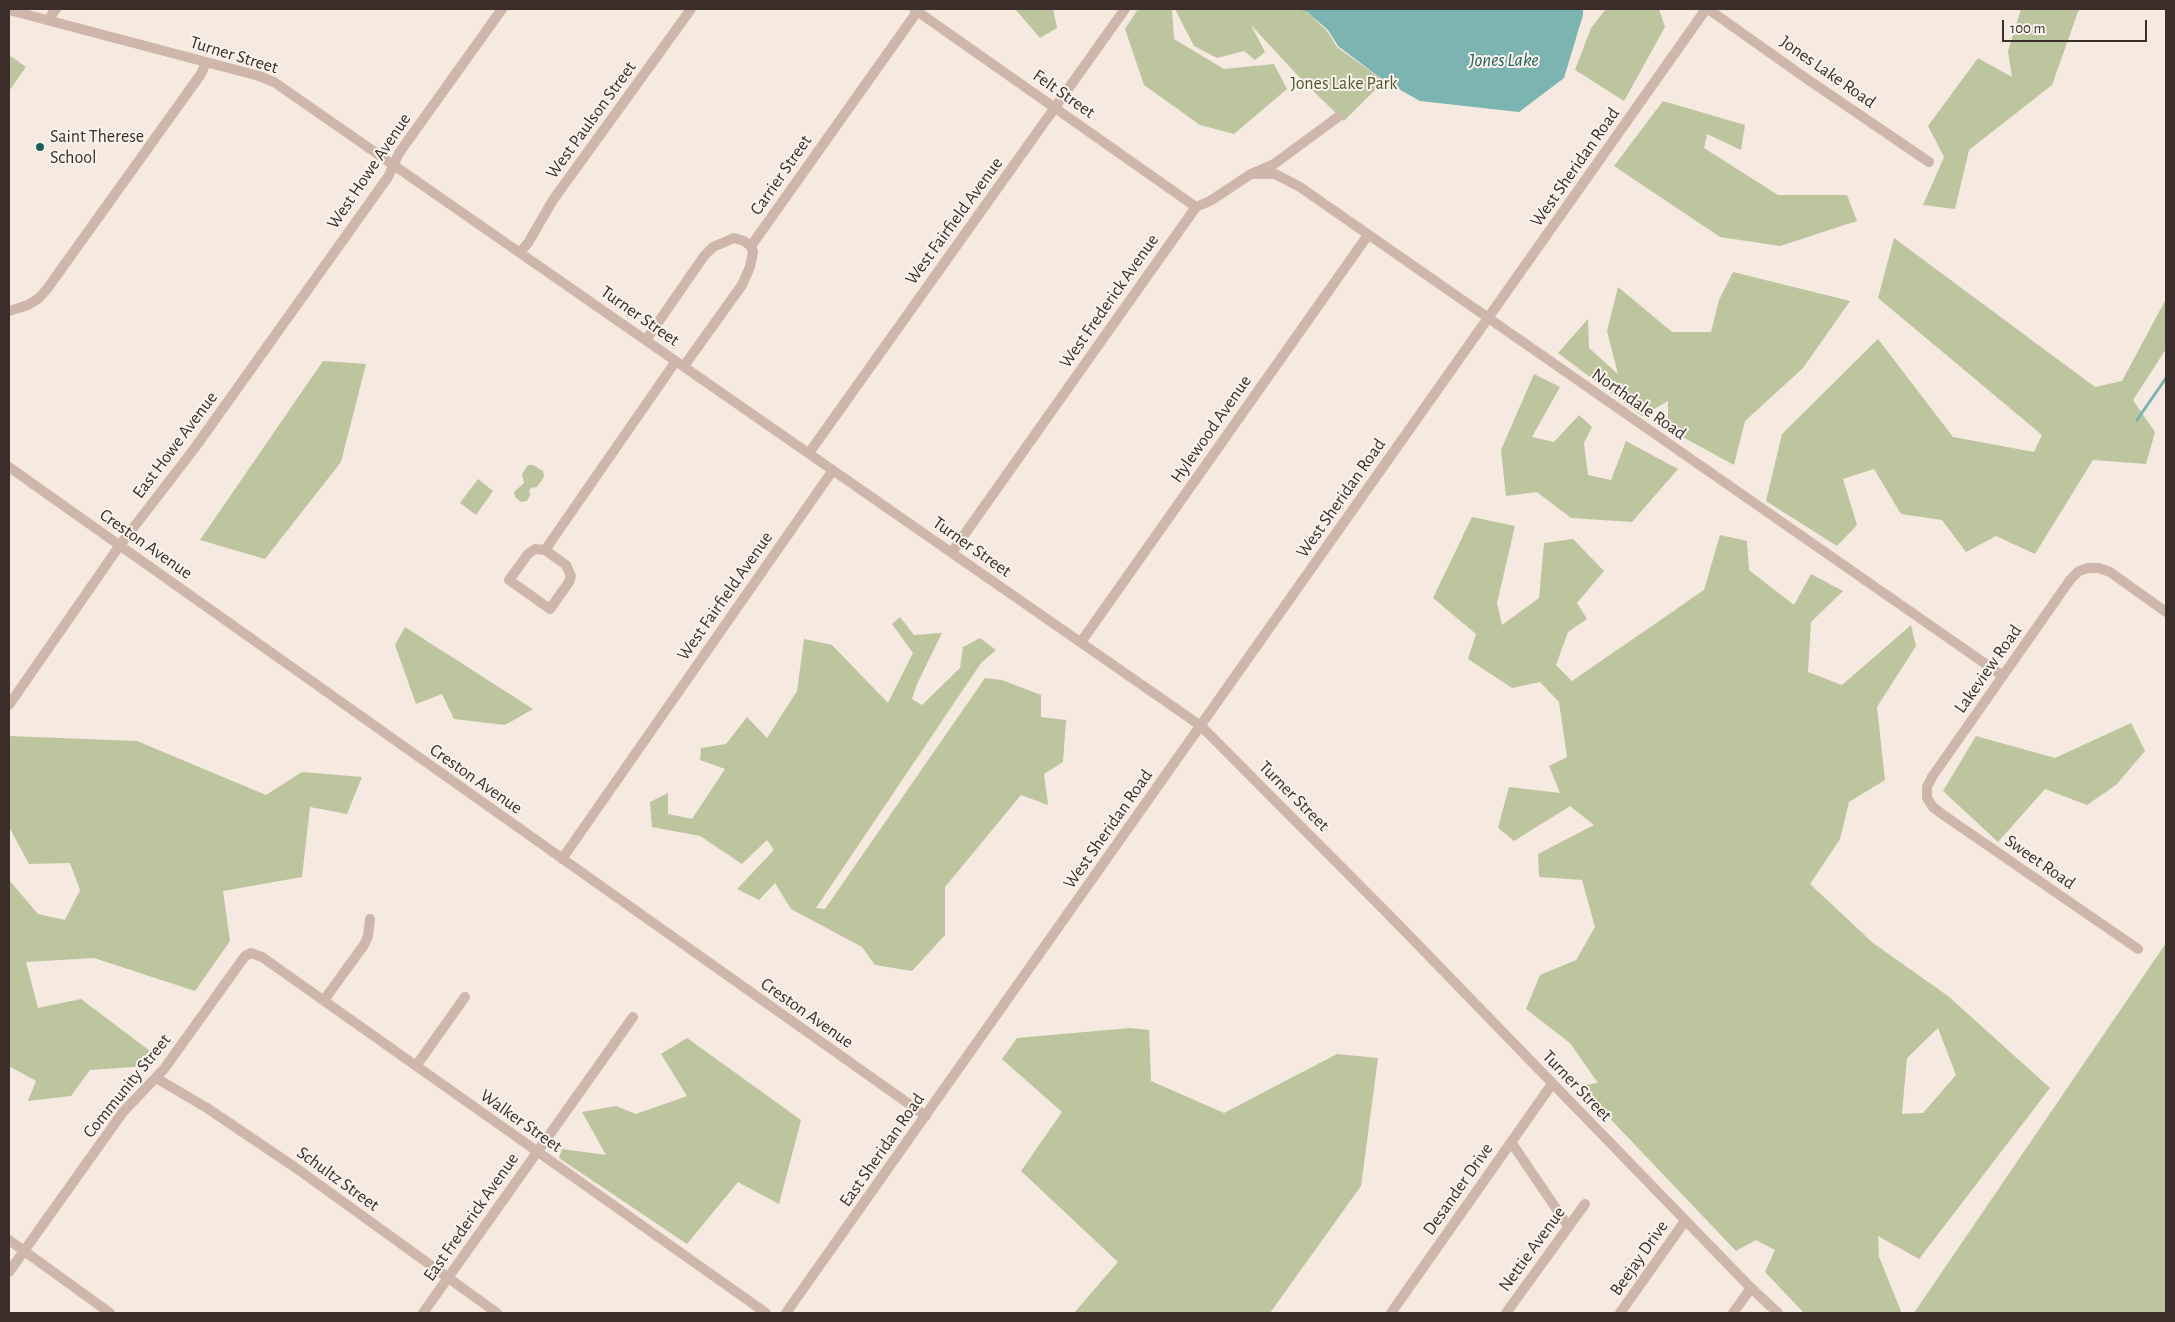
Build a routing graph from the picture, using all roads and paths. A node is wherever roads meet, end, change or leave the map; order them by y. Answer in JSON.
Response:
{"nodes":[{"id":1,"x":56,"y":9,"type":"edge"},
{"id":2,"x":502,"y":9,"type":"edge"},
{"id":3,"x":691,"y":9,"type":"edge"},
{"id":4,"x":1125,"y":9,"type":"edge"},
{"id":5,"x":1707,"y":9,"type":"edge"},
{"id":6,"x":9,"y":10,"type":"edge"},
{"id":7,"x":917,"y":10,"type":"edge"},
{"id":8,"x":48,"y":20,"type":"junction"},
{"id":9,"x":206,"y":62,"type":"junction"},
{"id":10,"x":1056,"y":108,"type":"junction"},
{"id":11,"x":1338,"y":117,"type":"dead end"},
{"id":12,"x":1929,"y":162,"type":"dead end"},
{"id":13,"x":393,"y":164,"type":"junction"},
{"id":14,"x":1251,"y":174,"type":"junction"},
{"id":15,"x":1196,"y":206,"type":"junction"},
{"id":16,"x":1368,"y":235,"type":"junction"},
{"id":17,"x":751,"y":246,"type":"junction"},
{"id":18,"x":520,"y":252,"type":"junction"},
{"id":19,"x":9,"y":310,"type":"edge"},
{"id":20,"x":1488,"y":318,"type":"junction"},
{"id":21,"x":646,"y":340,"type":"junction"},
{"id":22,"x":264,"y":350,"type":"joint"},
{"id":23,"x":680,"y":364,"type":"junction"},
{"id":24,"x":809,"y":453,"type":"junction"},
{"id":25,"x":9,"y":467,"type":"edge"},
{"id":26,"x":833,"y":470,"type":"junction"},
{"id":27,"x":120,"y":546,"type":"junction"},
{"id":28,"x":545,"y":550,"type":"junction"},
{"id":29,"x":952,"y":552,"type":"junction"},
{"id":30,"x":2166,"y":612,"type":"edge"},
{"id":31,"x":1081,"y":642,"type":"junction"},
{"id":32,"x":2003,"y":676,"type":"junction"},
{"id":33,"x":9,"y":705,"type":"edge"},
{"id":34,"x":1201,"y":726,"type":"junction"},
{"id":35,"x":1927,"y":798,"type":"joint"},
{"id":36,"x":562,"y":859,"type":"junction"},
{"id":37,"x":370,"y":920,"type":"dead end"},
{"id":38,"x":2138,"y":949,"type":"dead end"},
{"id":39,"x":258,"y":954,"type":"joint"},
{"id":40,"x":466,"y":997,"type":"dead end"},
{"id":41,"x":324,"y":1000,"type":"junction"},
{"id":42,"x":1004,"y":1006,"type":"joint"},
{"id":43,"x":633,"y":1017,"type":"dead end"},
{"id":44,"x":416,"y":1066,"type":"junction"},
{"id":45,"x":156,"y":1078,"type":"junction"},
{"id":46,"x":1552,"y":1084,"type":"junction"},
{"id":47,"x":926,"y":1116,"type":"junction"},
{"id":48,"x":1511,"y":1142,"type":"junction"},
{"id":49,"x":537,"y":1151,"type":"junction"},
{"id":50,"x":1585,"y":1204,"type":"dead end"},
{"id":51,"x":1685,"y":1221,"type":"junction"},
{"id":52,"x":1568,"y":1226,"type":"junction"},
{"id":53,"x":9,"y":1240,"type":"edge"},
{"id":54,"x":24,"y":1251,"type":"junction"},
{"id":55,"x":9,"y":1272,"type":"edge"},
{"id":56,"x":448,"y":1278,"type":"junction"},
{"id":57,"x":1751,"y":1288,"type":"junction"},
{"id":58,"x":110,"y":1313,"type":"edge"},
{"id":59,"x":423,"y":1313,"type":"edge"},
{"id":60,"x":497,"y":1313,"type":"edge"},
{"id":61,"x":766,"y":1313,"type":"edge"},
{"id":62,"x":786,"y":1313,"type":"edge"},
{"id":63,"x":1391,"y":1313,"type":"edge"},
{"id":64,"x":1506,"y":1313,"type":"edge"},
{"id":65,"x":1620,"y":1313,"type":"edge"},
{"id":66,"x":1733,"y":1313,"type":"edge"},
{"id":67,"x":1778,"y":1313,"type":"edge"}],
"edges":[{"from":1,"to":8,"type":"street"},
{"from":2,"to":13,"type":"street","name":"West Howe Avenue"},
{"from":3,"to":18,"type":"street","name":"West Paulson Street"},
{"from":4,"to":10,"type":"street","name":"West Fairfield Avenue"},
{"from":5,"to":12,"type":"street","name":"Jones Lake Road"},
{"from":5,"to":20,"type":"street","name":"West Sheridan Road"},
{"from":6,"to":8,"type":"street","name":"Turner Street"},
{"from":7,"to":10,"type":"street","name":"Felt Street"},
{"from":7,"to":17,"type":"street","name":"Carrier Street"},
{"from":8,"to":9,"type":"street","name":"Turner Street"},
{"from":9,"to":13,"type":"street","name":"Turner Street"},
{"from":9,"to":19,"type":"street"},
{"from":10,"to":15,"type":"street","name":"Felt Street"},
{"from":10,"to":24,"type":"street","name":"West Fairfield Avenue"},
{"from":11,"to":14,"type":"street","name":"West Frederick Avenue"},
{"from":13,"to":18,"type":"street","name":"Turner Street"},
{"from":13,"to":22,"type":"street","name":"West Howe Avenue"},
{"from":14,"to":15,"type":"street","name":"West Frederick Avenue"},
{"from":14,"to":16,"type":"street","name":"Northdale Road"},
{"from":15,"to":29,"type":"street","name":"West Frederick Avenue"},
{"from":16,"to":20,"type":"street","name":"Northdale Road"},
{"from":16,"to":31,"type":"street","name":"Hylewood Avenue"},
{"from":17,"to":21,"type":"street"},
{"from":17,"to":23,"type":"street","name":"Carrier Street"},
{"from":18,"to":21,"type":"street","name":"Turner Street"},
{"from":20,"to":32,"type":"street","name":"Northdale Road"},
{"from":20,"to":34,"type":"street","name":"West Sheridan Road"},
{"from":21,"to":23,"type":"street","name":"Turner Street"},
{"from":22,"to":27,"type":"street","name":"East Howe Avenue"},
{"from":23,"to":24,"type":"street","name":"Turner Street"},
{"from":23,"to":28,"type":"street","name":"Carrier Street"},
{"from":24,"to":26,"type":"street","name":"Turner Street"},
{"from":25,"to":27,"type":"street","name":"Creston Avenue"},
{"from":26,"to":29,"type":"street","name":"Turner Street"},
{"from":26,"to":36,"type":"street","name":"West Fairfield Avenue"},
{"from":27,"to":33,"type":"street","name":"East Howe Avenue"},
{"from":27,"to":36,"type":"street","name":"Creston Avenue"},
{"from":28,"to":28,"type":"street"},
{"from":29,"to":31,"type":"street","name":"Turner Street"},
{"from":30,"to":32,"type":"street","name":"Lakeview Road"},
{"from":31,"to":34,"type":"street","name":"Turner Street"},
{"from":32,"to":35,"type":"street","name":"Lakeview Road"},
{"from":34,"to":42,"type":"street","name":"West Sheridan Road"},
{"from":34,"to":46,"type":"street","name":"Turner Street"},
{"from":35,"to":38,"type":"street","name":"Sweet Road"},
{"from":36,"to":47,"type":"street","name":"Creston Avenue"},
{"from":37,"to":41,"type":"street"},
{"from":39,"to":41,"type":"street","name":"Walker Street"},
{"from":39,"to":45,"type":"street","name":"Community Street"},
{"from":40,"to":44,"type":"street"},
{"from":41,"to":44,"type":"street","name":"Walker Street"},
{"from":42,"to":47,"type":"street","name":"East Sheridan Road"},
{"from":43,"to":49,"type":"street","name":"East Frederick Avenue"},
{"from":44,"to":49,"type":"street","name":"Walker Street"},
{"from":45,"to":54,"type":"street","name":"Community Street"},
{"from":45,"to":56,"type":"street","name":"Schultz Street"},
{"from":46,"to":48,"type":"street","name":"Desander Drive"},
{"from":46,"to":51,"type":"street","name":"Turner Street"},
{"from":47,"to":62,"type":"street","name":"East Sheridan Road"},
{"from":48,"to":52,"type":"street"},
{"from":48,"to":63,"type":"street","name":"Desander Drive"},
{"from":49,"to":56,"type":"street","name":"East Frederick Avenue"},
{"from":49,"to":61,"type":"street","name":"Walker Street"},
{"from":50,"to":52,"type":"street","name":"Nettie Avenue"},
{"from":51,"to":57,"type":"street","name":"Turner Street"},
{"from":51,"to":65,"type":"street","name":"Beejay Drive"},
{"from":52,"to":64,"type":"street","name":"Nettie Avenue"},
{"from":53,"to":54,"type":"street"},
{"from":54,"to":55,"type":"street","name":"Community Street"},
{"from":54,"to":58,"type":"street"},
{"from":56,"to":59,"type":"street","name":"East Frederick Avenue"},
{"from":56,"to":60,"type":"street","name":"Schultz Street"},
{"from":57,"to":66,"type":"street"},
{"from":57,"to":67,"type":"street","name":"Turner Street"}]}
